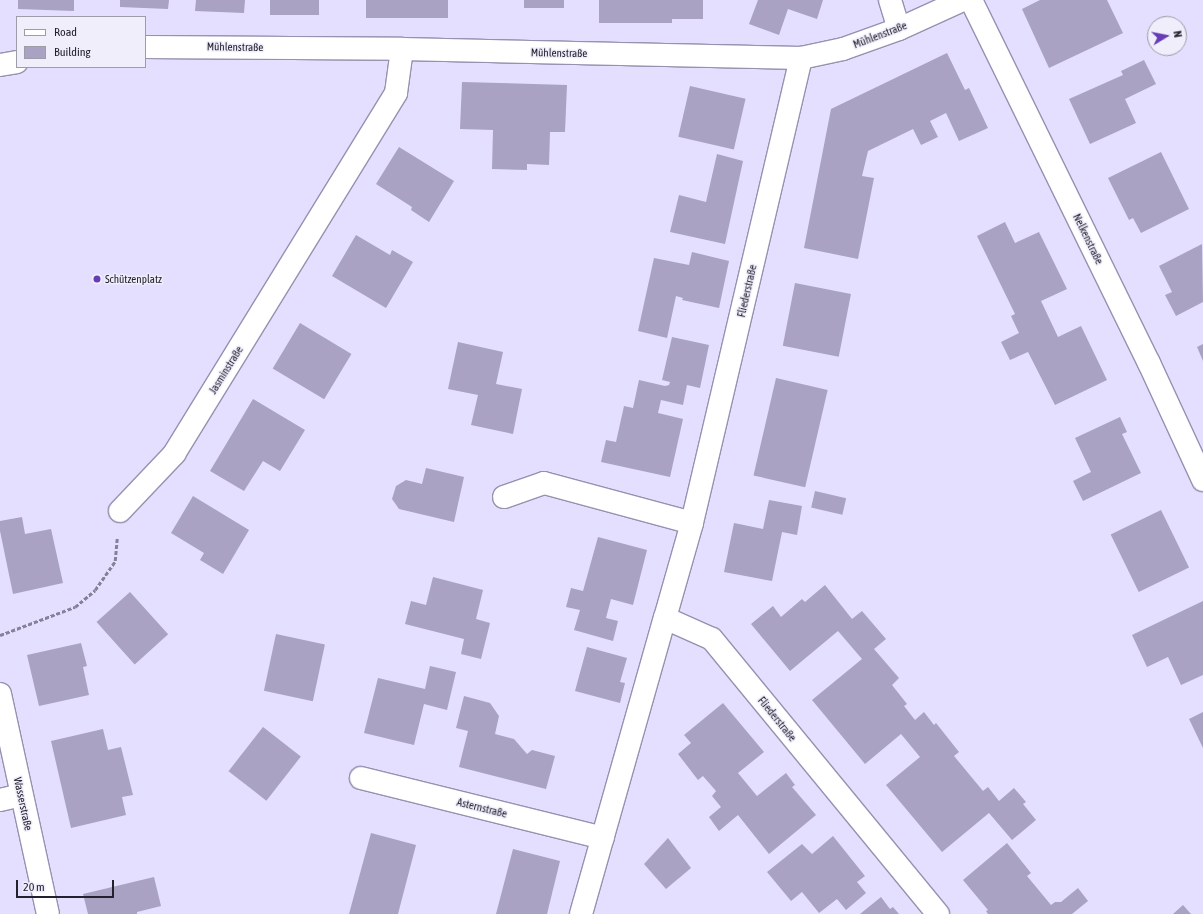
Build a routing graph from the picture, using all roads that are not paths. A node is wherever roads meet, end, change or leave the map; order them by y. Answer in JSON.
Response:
{"nodes":[{"id":1,"x":890,"y":0,"type":"edge"},
{"id":2,"x":963,"y":0,"type":"edge"},
{"id":3,"x":971,"y":0,"type":"edge"},
{"id":4,"x":899,"y":28,"type":"junction"},
{"id":5,"x":146,"y":47,"type":"edge"},
{"id":6,"x":402,"y":49,"type":"junction"},
{"id":7,"x":802,"y":58,"type":"junction"},
{"id":8,"x":16,"y":62,"type":"edge"},
{"id":9,"x":0,"y":65,"type":"edge"},
{"id":10,"x":1203,"y":480,"type":"edge"},
{"id":11,"x":504,"y":497,"type":"dead end"},
{"id":12,"x":120,"y":512,"type":"road end"},
{"id":13,"x":692,"y":524,"type":"junction"},
{"id":14,"x":665,"y":618,"type":"junction"},
{"id":15,"x":0,"y":694,"type":"edge"},
{"id":16,"x":361,"y":778,"type":"dead end"},
{"id":17,"x":21,"y":795,"type":"junction"},
{"id":18,"x":0,"y":800,"type":"edge"},
{"id":19,"x":603,"y":838,"type":"junction"},
{"id":20,"x":48,"y":914,"type":"edge"},
{"id":21,"x":581,"y":914,"type":"edge"},
{"id":22,"x":938,"y":914,"type":"edge"}],
"edges":[{"from":1,"to":4,"type":"street"},
{"from":2,"to":4,"type":"street","name":"Mühlenstraße"},
{"from":3,"to":10,"type":"street","name":"Nelkenstraße"},
{"from":4,"to":7,"type":"street","name":"Mühlenstraße"},
{"from":5,"to":6,"type":"street","name":"Mühlenstraße"},
{"from":6,"to":7,"type":"street","name":"Mühlenstraße"},
{"from":6,"to":12,"type":"street","name":"Jasminstraße"},
{"from":7,"to":13,"type":"street","name":"Fliederstraße"},
{"from":8,"to":9,"type":"street"},
{"from":11,"to":13,"type":"street"},
{"from":13,"to":14,"type":"street","name":"Fliederstraße"},
{"from":14,"to":19,"type":"street"},
{"from":14,"to":22,"type":"street","name":"Fliederstraße"},
{"from":15,"to":17,"type":"street","name":"Wasserstraße"},
{"from":16,"to":19,"type":"street","name":"Asternstraße"},
{"from":17,"to":18,"type":"street"},
{"from":17,"to":20,"type":"street","name":"Wasserstraße"},
{"from":19,"to":21,"type":"street"}]}
